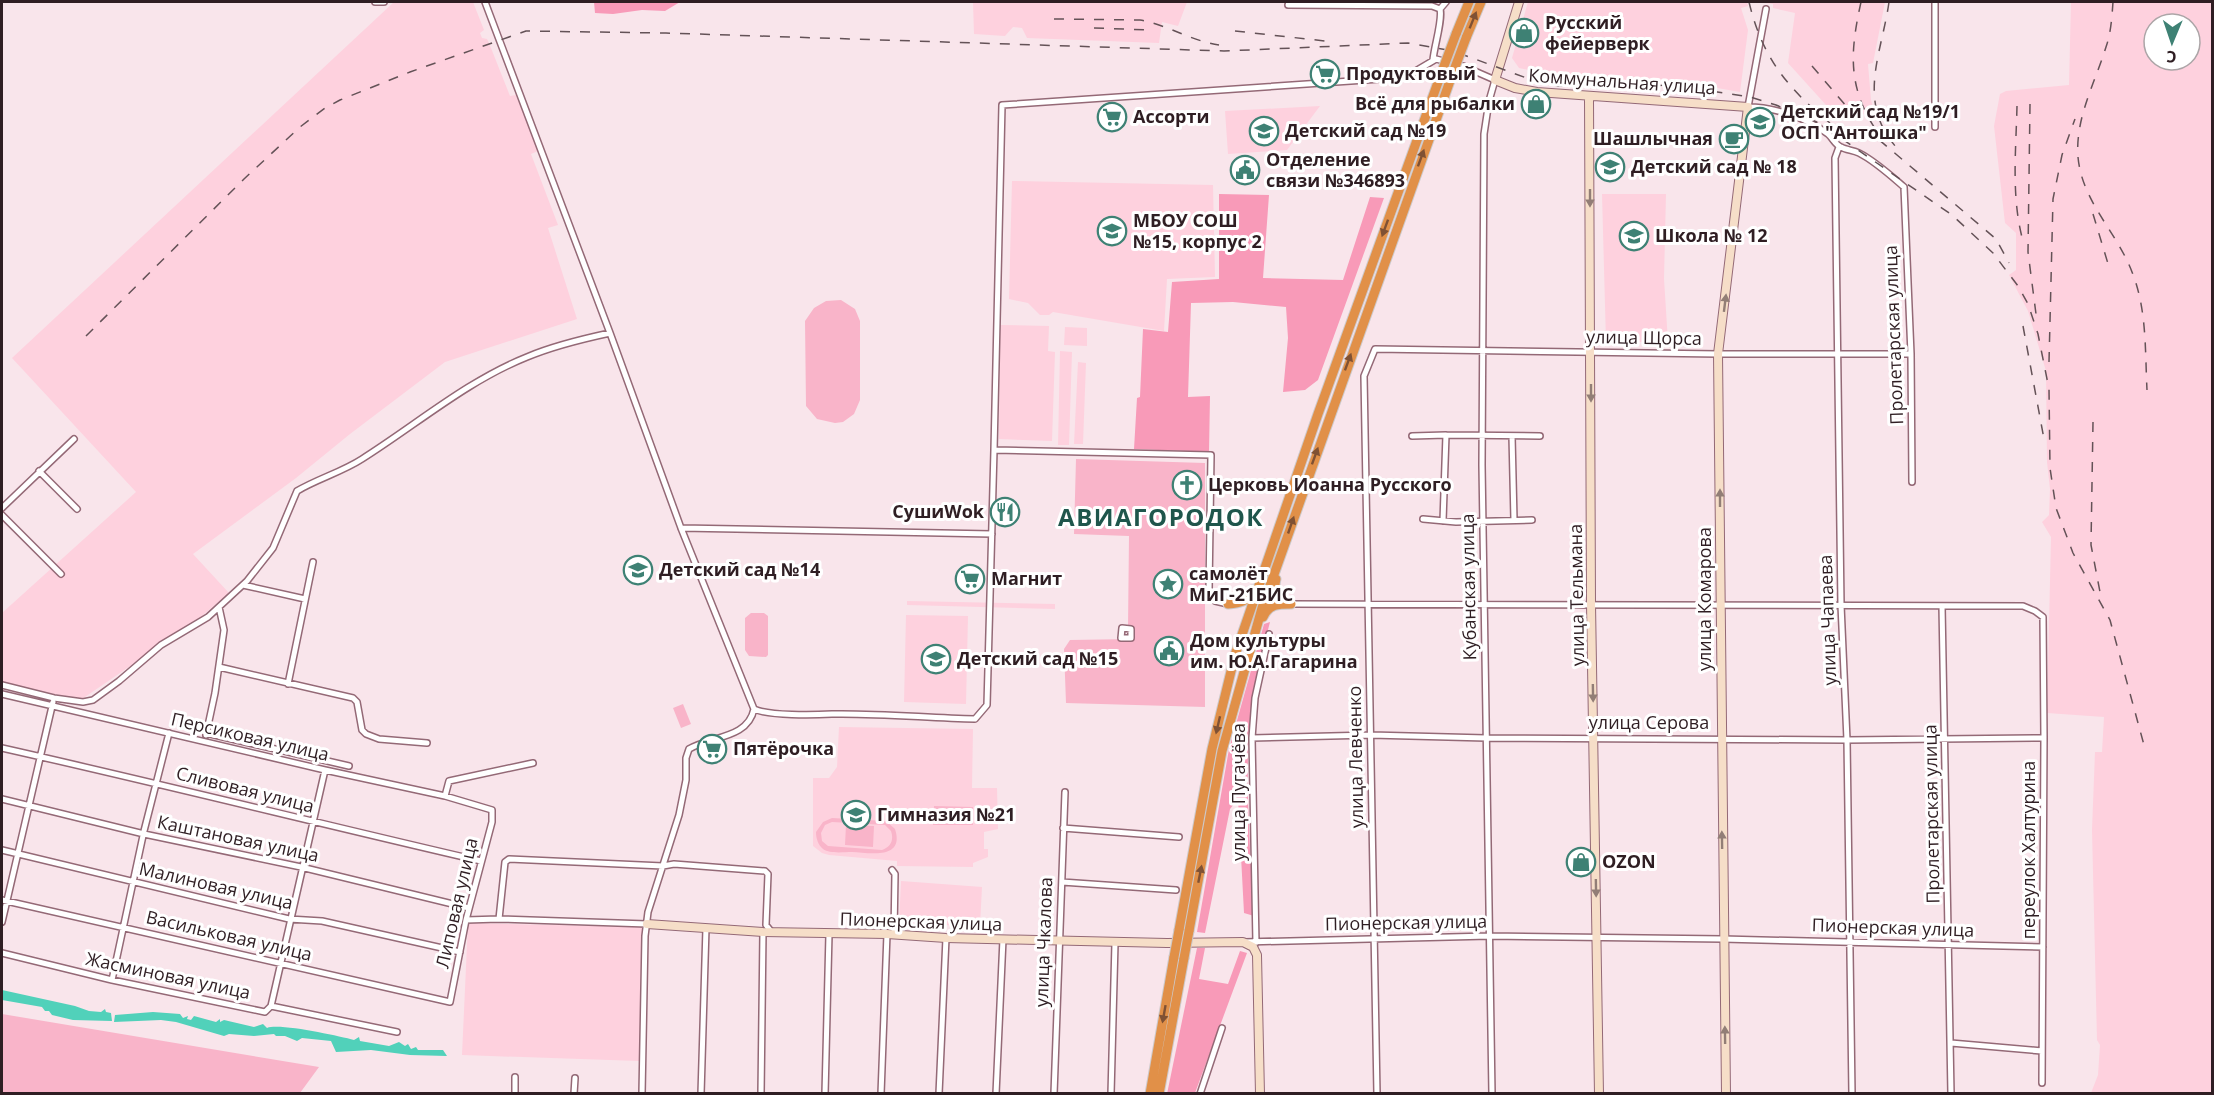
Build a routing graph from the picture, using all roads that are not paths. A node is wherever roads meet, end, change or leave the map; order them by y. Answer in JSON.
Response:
{"nodes":[{"id":1,"x":375,"y":2,"type":"edge"},
{"id":2,"x":384,"y":2,"type":"edge"},
{"id":3,"x":485,"y":2,"type":"edge"},
{"id":4,"x":1446,"y":2,"type":"edge"},
{"id":5,"x":1469,"y":2,"type":"edge"},
{"id":6,"x":1481,"y":2,"type":"edge"},
{"id":7,"x":1519,"y":2,"type":"edge"},
{"id":8,"x":1935,"y":2,"type":"edge"},
{"id":9,"x":1307,"y":3,"type":"edge"},
{"id":10,"x":1288,"y":4,"type":"dead end"},
{"id":11,"x":1440,"y":9,"type":"junction"},
{"id":12,"x":1766,"y":9,"type":"dead end"},
{"id":13,"x":1433,"y":60,"type":"junction"},
{"id":14,"x":1495,"y":81,"type":"junction"},
{"id":15,"x":1589,"y":97,"type":"junction"},
{"id":16,"x":1749,"y":107,"type":"junction"},
{"id":17,"x":1935,"y":127,"type":"dead end"},
{"id":18,"x":1839,"y":147,"type":"junction"},
{"id":19,"x":610,"y":333,"type":"junction"},
{"id":20,"x":1375,"y":349,"type":"joint"},
{"id":21,"x":1483,"y":351,"type":"junction"},
{"id":22,"x":1590,"y":352,"type":"junction"},
{"id":23,"x":1839,"y":353,"type":"junction"},
{"id":24,"x":1718,"y":354,"type":"junction"},
{"id":25,"x":1911,"y":354,"type":"junction"},
{"id":26,"x":1446,"y":435,"type":"junction"},
{"id":27,"x":1412,"y":436,"type":"dead end"},
{"id":28,"x":1482,"y":436,"type":"junction"},
{"id":29,"x":1512,"y":436,"type":"junction"},
{"id":30,"x":1540,"y":436,"type":"dead end"},
{"id":31,"x":74,"y":439,"type":"dead end"},
{"id":32,"x":994,"y":450,"type":"junction"},
{"id":33,"x":39,"y":471,"type":"junction"},
{"id":34,"x":1912,"y":482,"type":"dead end"},
{"id":35,"x":1291,"y":491,"type":"junction"},
{"id":36,"x":1301,"y":496,"type":"junction"},
{"id":37,"x":2,"y":508,"type":"edge"},
{"id":38,"x":77,"y":509,"type":"dead end"},
{"id":39,"x":2,"y":515,"type":"edge"},
{"id":40,"x":1423,"y":519,"type":"dead end"},
{"id":41,"x":1514,"y":520,"type":"junction"},
{"id":42,"x":1532,"y":520,"type":"dead end"},
{"id":43,"x":1443,"y":521,"type":"junction"},
{"id":44,"x":1482,"y":521,"type":"junction"},
{"id":45,"x":681,"y":528,"type":"junction"},
{"id":46,"x":992,"y":534,"type":"junction"},
{"id":47,"x":1281,"y":555,"type":"junction"},
{"id":48,"x":1267,"y":561,"type":"junction"},
{"id":49,"x":313,"y":562,"type":"dead end"},
{"id":50,"x":61,"y":574,"type":"dead end"},
{"id":51,"x":243,"y":585,"type":"junction"},
{"id":52,"x":305,"y":599,"type":"junction"},
{"id":53,"x":1228,"y":604,"type":"junction"},
{"id":54,"x":1291,"y":604,"type":"junction"},
{"id":55,"x":1591,"y":604,"type":"junction"},
{"id":56,"x":1367,"y":605,"type":"junction"},
{"id":57,"x":1485,"y":605,"type":"junction"},
{"id":58,"x":1720,"y":605,"type":"junction"},
{"id":59,"x":1841,"y":605,"type":"junction"},
{"id":60,"x":1942,"y":606,"type":"junction"},
{"id":61,"x":219,"y":607,"type":"junction"},
{"id":62,"x":1269,"y":634,"type":"dead end"},
{"id":63,"x":1251,"y":647,"type":"junction"},
{"id":64,"x":1236,"y":655,"type":"junction"},
{"id":65,"x":219,"y":668,"type":"junction"},
{"id":66,"x":288,"y":684,"type":"junction"},
{"id":67,"x":2,"y":685,"type":"edge"},
{"id":68,"x":2,"y":694,"type":"edge"},
{"id":69,"x":54,"y":698,"type":"junction"},
{"id":70,"x":51,"y":705,"type":"junction"},
{"id":71,"x":754,"y":709,"type":"junction"},
{"id":72,"x":169,"y":733,"type":"junction"},
{"id":73,"x":206,"y":733,"type":"junction"},
{"id":74,"x":1371,"y":735,"type":"junction"},
{"id":75,"x":1252,"y":738,"type":"junction"},
{"id":76,"x":1486,"y":738,"type":"junction"},
{"id":77,"x":1593,"y":738,"type":"junction"},
{"id":78,"x":2044,"y":738,"type":"junction"},
{"id":79,"x":1721,"y":739,"type":"junction"},
{"id":80,"x":1946,"y":739,"type":"junction"},
{"id":81,"x":1847,"y":740,"type":"junction"},
{"id":82,"x":204,"y":742,"type":"junction"},
{"id":83,"x":427,"y":743,"type":"dead end"},
{"id":84,"x":2,"y":748,"type":"edge"},
{"id":85,"x":1212,"y":749,"type":"junction"},
{"id":86,"x":1222,"y":751,"type":"junction"},
{"id":87,"x":39,"y":757,"type":"junction"},
{"id":88,"x":533,"y":764,"type":"dead end"},
{"id":89,"x":349,"y":766,"type":"dead end"},
{"id":90,"x":325,"y":770,"type":"junction"},
{"id":91,"x":156,"y":783,"type":"junction"},
{"id":92,"x":1065,"y":792,"type":"dead end"},
{"id":93,"x":445,"y":796,"type":"junction"},
{"id":94,"x":2,"y":799,"type":"edge"},
{"id":95,"x":28,"y":805,"type":"junction"},
{"id":96,"x":492,"y":810,"type":"joint"},
{"id":97,"x":312,"y":822,"type":"junction"},
{"id":98,"x":1063,"y":828,"type":"junction"},
{"id":99,"x":144,"y":834,"type":"junction"},
{"id":100,"x":1179,"y":837,"type":"dead end"},
{"id":101,"x":2,"y":849,"type":"edge"},
{"id":102,"x":17,"y":853,"type":"junction"},
{"id":103,"x":482,"y":861,"type":"junction"},
{"id":104,"x":663,"y":866,"type":"junction"},
{"id":105,"x":301,"y":867,"type":"junction"},
{"id":106,"x":892,"y":870,"type":"dead end"},
{"id":107,"x":1062,"y":882,"type":"junction"},
{"id":108,"x":134,"y":883,"type":"junction"},
{"id":109,"x":1176,"y":890,"type":"dead end"},
{"id":110,"x":4,"y":900,"type":"edge"},
{"id":111,"x":469,"y":908,"type":"junction"},
{"id":112,"x":289,"y":919,"type":"junction"},
{"id":113,"x":499,"y":919,"type":"junction"},
{"id":114,"x":466,"y":920,"type":"junction"},
{"id":115,"x":2,"y":922,"type":"edge"},
{"id":116,"x":647,"y":924,"type":"junction"},
{"id":117,"x":124,"y":927,"type":"junction"},
{"id":118,"x":706,"y":928,"type":"junction"},
{"id":119,"x":766,"y":931,"type":"junction"},
{"id":120,"x":829,"y":934,"type":"junction"},
{"id":121,"x":890,"y":934,"type":"junction"},
{"id":122,"x":1489,"y":936,"type":"junction"},
{"id":123,"x":1596,"y":937,"type":"junction"},
{"id":124,"x":945,"y":938,"type":"junction"},
{"id":125,"x":1374,"y":938,"type":"junction"},
{"id":126,"x":1003,"y":939,"type":"junction"},
{"id":127,"x":1724,"y":939,"type":"junction"},
{"id":128,"x":1058,"y":941,"type":"junction"},
{"id":129,"x":1256,"y":941,"type":"junction"},
{"id":130,"x":1243,"y":942,"type":"junction"},
{"id":131,"x":1850,"y":942,"type":"junction"},
{"id":132,"x":1115,"y":943,"type":"junction"},
{"id":133,"x":1950,"y":945,"type":"junction"},
{"id":134,"x":2043,"y":947,"type":"junction"},
{"id":135,"x":460,"y":952,"type":"junction"},
{"id":136,"x":1256,"y":952,"type":"junction"},
{"id":137,"x":2,"y":953,"type":"edge"},
{"id":138,"x":1179,"y":957,"type":"junction"},
{"id":139,"x":279,"y":963,"type":"junction"},
{"id":140,"x":112,"y":980,"type":"junction"},
{"id":141,"x":450,"y":1002,"type":"joint"},
{"id":142,"x":271,"y":1006,"type":"junction"},
{"id":143,"x":1222,"y":1028,"type":"dead end"},
{"id":144,"x":397,"y":1032,"type":"dead end"},
{"id":145,"x":1951,"y":1043,"type":"junction"},
{"id":146,"x":2042,"y":1051,"type":"junction"},
{"id":147,"x":515,"y":1077,"type":"dead end"},
{"id":148,"x":575,"y":1078,"type":"dead end"},
{"id":149,"x":2042,"y":1083,"type":"dead end"},
{"id":150,"x":515,"y":1094,"type":"edge"},
{"id":151,"x":574,"y":1094,"type":"edge"},
{"id":152,"x":642,"y":1094,"type":"edge"},
{"id":153,"x":701,"y":1094,"type":"edge"},
{"id":154,"x":761,"y":1094,"type":"edge"},
{"id":155,"x":825,"y":1094,"type":"edge"},
{"id":156,"x":881,"y":1094,"type":"edge"},
{"id":157,"x":939,"y":1094,"type":"edge"},
{"id":158,"x":996,"y":1094,"type":"edge"},
{"id":159,"x":1054,"y":1094,"type":"edge"},
{"id":160,"x":1111,"y":1094,"type":"edge"},
{"id":161,"x":1150,"y":1094,"type":"edge"},
{"id":162,"x":1159,"y":1094,"type":"edge"},
{"id":163,"x":1200,"y":1094,"type":"edge"},
{"id":164,"x":1260,"y":1094,"type":"edge"},
{"id":165,"x":1377,"y":1094,"type":"edge"},
{"id":166,"x":1492,"y":1094,"type":"edge"},
{"id":167,"x":1599,"y":1094,"type":"edge"},
{"id":168,"x":1726,"y":1094,"type":"edge"},
{"id":169,"x":1852,"y":1094,"type":"edge"},
{"id":170,"x":1951,"y":1094,"type":"edge"}],
"edges":[{"from":1,"to":2,"type":"street"},
{"from":3,"to":19,"type":"street"},
{"from":4,"to":11,"type":"street"},
{"from":5,"to":35,"type":"highway","one_way":true,"bridge":true},
{"from":36,"to":6,"type":"highway","one_way":true,"bridge":true},
{"from":7,"to":14,"type":"street"},
{"from":8,"to":17,"type":"street"},
{"from":9,"to":10,"type":"street"},
{"from":9,"to":11,"type":"street"},
{"from":11,"to":13,"type":"street"},
{"from":12,"to":16,"type":"street"},
{"from":13,"to":14,"type":"street"},
{"from":13,"to":32,"type":"street"},
{"from":14,"to":15,"type":"street","name":"Коммунальная улица"},
{"from":14,"to":21,"type":"street","name":"Кубанская улица"},
{"from":15,"to":16,"type":"street","name":"Коммунальная улица"},
{"from":15,"to":22,"type":"street","name":"улица Тельмана","one_way":true},
{"from":16,"to":18,"type":"street"},
{"from":24,"to":16,"type":"street","name":"улица Комарова","one_way":true},
{"from":18,"to":23,"type":"street","name":"улица Чапаева"},
{"from":18,"to":25,"type":"street","name":"Пролетарская улица"},
{"from":19,"to":45,"type":"street"},
{"from":19,"to":51,"type":"street"},
{"from":20,"to":21,"type":"street","name":"улица Щорса"},
{"from":20,"to":56,"type":"street","name":"улица Левченко"},
{"from":21,"to":22,"type":"street","name":"улица Щорса"},
{"from":21,"to":28,"type":"street","name":"Кубанская улица"},
{"from":22,"to":24,"type":"street","name":"улица Щорса"},
{"from":22,"to":55,"type":"street","name":"улица Тельмана","one_way":true},
{"from":23,"to":24,"type":"street","name":"улица Щорса"},
{"from":23,"to":25,"type":"street","name":"улица Щорса"},
{"from":23,"to":59,"type":"street","name":"улица Чапаева"},
{"from":58,"to":24,"type":"street","name":"улица Комарова","one_way":true},
{"from":25,"to":34,"type":"street","name":"Пролетарская улица"},
{"from":26,"to":27,"type":"street"},
{"from":26,"to":28,"type":"street"},
{"from":26,"to":43,"type":"street"},
{"from":28,"to":29,"type":"street"},
{"from":28,"to":44,"type":"street","name":"Кубанская улица"},
{"from":29,"to":30,"type":"street"},
{"from":29,"to":41,"type":"street"},
{"from":31,"to":33,"type":"street"},
{"from":32,"to":46,"type":"street"},
{"from":32,"to":53,"type":"street"},
{"from":33,"to":37,"type":"street"},
{"from":33,"to":38,"type":"street"},
{"from":35,"to":36,"type":"highway"},
{"from":35,"to":48,"type":"highway"},
{"from":47,"to":36,"type":"highway","one_way":true},
{"from":39,"to":50,"type":"street"},
{"from":40,"to":43,"type":"street"},
{"from":41,"to":42,"type":"street"},
{"from":41,"to":44,"type":"street"},
{"from":43,"to":44,"type":"street"},
{"from":44,"to":57,"type":"street","name":"Кубанская улица"},
{"from":45,"to":46,"type":"street"},
{"from":45,"to":71,"type":"street"},
{"from":46,"to":71,"type":"street"},
{"from":47,"to":54,"type":"highway"},
{"from":47,"to":63,"type":"highway"},
{"from":48,"to":53,"type":"highway"},
{"from":48,"to":64,"type":"highway"},
{"from":49,"to":52,"type":"street"},
{"from":51,"to":52,"type":"street"},
{"from":51,"to":61,"type":"street"},
{"from":52,"to":66,"type":"street"},
{"from":53,"to":64,"type":"highway"},
{"from":54,"to":56,"type":"street"},
{"from":54,"to":63,"type":"highway"},
{"from":55,"to":57,"type":"street"},
{"from":55,"to":58,"type":"street"},
{"from":55,"to":77,"type":"street","name":"улица Тельмана","one_way":true},
{"from":56,"to":57,"type":"street"},
{"from":56,"to":74,"type":"street","name":"улица Левченко"},
{"from":57,"to":76,"type":"street","name":"Кубанская улица"},
{"from":58,"to":59,"type":"street"},
{"from":58,"to":79,"type":"street","name":"улица Комарова"},
{"from":59,"to":60,"type":"street"},
{"from":59,"to":81,"type":"street","name":"улица Чапаева"},
{"from":60,"to":78,"type":"street","name":"переулок Халтурина"},
{"from":60,"to":80,"type":"street","name":"Пролетарская улица"},
{"from":61,"to":65,"type":"street"},
{"from":61,"to":69,"type":"street"},
{"from":62,"to":75,"type":"street","name":"улица Пугачёва"},
{"from":63,"to":86,"type":"highway"},
{"from":64,"to":85,"type":"highway","one_way":true},
{"from":65,"to":66,"type":"street"},
{"from":65,"to":73,"type":"street"},
{"from":66,"to":83,"type":"street"},
{"from":67,"to":69,"type":"street"},
{"from":68,"to":70,"type":"street","name":"Персиковая улица"},
{"from":69,"to":70,"type":"street"},
{"from":70,"to":72,"type":"street","name":"Персиковая улица"},
{"from":70,"to":87,"type":"street"},
{"from":71,"to":104,"type":"street"},
{"from":72,"to":82,"type":"street","name":"Персиковая улица"},
{"from":72,"to":91,"type":"street"},
{"from":73,"to":82,"type":"street"},
{"from":73,"to":89,"type":"street"},
{"from":74,"to":75,"type":"street","name":"улица Серова"},
{"from":74,"to":76,"type":"street","name":"улица Серова"},
{"from":74,"to":125,"type":"street","name":"улица Левченко"},
{"from":75,"to":129,"type":"street","name":"улица Пугачёва"},
{"from":76,"to":77,"type":"street","name":"улица Серова"},
{"from":76,"to":122,"type":"street","name":"Кубанская улица"},
{"from":77,"to":79,"type":"street","name":"улица Серова"},
{"from":77,"to":123,"type":"street","name":"улица Тельмана","one_way":true},
{"from":78,"to":80,"type":"street","name":"улица Серова"},
{"from":78,"to":134,"type":"street","name":"переулок Халтурина"},
{"from":79,"to":81,"type":"street","name":"улица Серова"},
{"from":127,"to":79,"type":"street","name":"улица Комарова","one_way":true},
{"from":80,"to":81,"type":"street","name":"улица Серова"},
{"from":80,"to":133,"type":"street","name":"Пролетарская улица"},
{"from":81,"to":131,"type":"street","name":"улица Чапаева"},
{"from":82,"to":90,"type":"street","name":"Персиковая улица"},
{"from":84,"to":87,"type":"street","name":"Сливовая улица"},
{"from":85,"to":86,"type":"highway"},
{"from":85,"to":138,"type":"highway","bridge":true},
{"from":138,"to":86,"type":"highway","one_way":true,"bridge":true},
{"from":87,"to":91,"type":"street","name":"Сливовая улица"},
{"from":87,"to":95,"type":"street"},
{"from":88,"to":93,"type":"street"},
{"from":90,"to":93,"type":"street","name":"Персиковая улица"},
{"from":90,"to":97,"type":"street"},
{"from":91,"to":97,"type":"street","name":"Сливовая улица"},
{"from":91,"to":99,"type":"street"},
{"from":92,"to":98,"type":"street","name":"улица Чкалова"},
{"from":93,"to":96,"type":"street","name":"Персиковая улица"},
{"from":94,"to":95,"type":"street","name":"Каштановая улица"},
{"from":95,"to":99,"type":"street","name":"Каштановая улица"},
{"from":95,"to":102,"type":"street"},
{"from":96,"to":103,"type":"street","name":"Липовая улица"},
{"from":97,"to":103,"type":"street","name":"Сливовая улица"},
{"from":97,"to":105,"type":"street"},
{"from":98,"to":100,"type":"street"},
{"from":98,"to":107,"type":"street","name":"улица Чкалова"},
{"from":99,"to":105,"type":"street","name":"Каштановая улица"},
{"from":99,"to":108,"type":"street"},
{"from":101,"to":102,"type":"street","name":"Малиновая улица"},
{"from":102,"to":108,"type":"street","name":"Малиновая улица"},
{"from":102,"to":110,"type":"street"},
{"from":103,"to":111,"type":"street","name":"Липовая улица"},
{"from":104,"to":113,"type":"street"},
{"from":104,"to":116,"type":"street"},
{"from":104,"to":119,"type":"street"},
{"from":105,"to":111,"type":"street","name":"Каштановая улица"},
{"from":105,"to":112,"type":"street"},
{"from":106,"to":121,"type":"street"},
{"from":107,"to":109,"type":"street"},
{"from":107,"to":128,"type":"street","name":"улица Чкалова"},
{"from":108,"to":112,"type":"street","name":"Малиновая улица"},
{"from":108,"to":117,"type":"street"},
{"from":110,"to":115,"type":"street"},
{"from":110,"to":117,"type":"street","name":"Васильковая улица"},
{"from":111,"to":114,"type":"street","name":"Липовая улица"},
{"from":112,"to":135,"type":"street","name":"Малиновая улица"},
{"from":112,"to":139,"type":"street"},
{"from":113,"to":114,"type":"street","name":"Пионерская улица"},
{"from":113,"to":116,"type":"street","name":"Пионерская улица"},
{"from":114,"to":135,"type":"street","name":"Липовая улица"},
{"from":116,"to":118,"type":"street","name":"Пионерская улица"},
{"from":116,"to":152,"type":"street"},
{"from":117,"to":139,"type":"street","name":"Васильковая улица"},
{"from":117,"to":140,"type":"street"},
{"from":118,"to":119,"type":"street","name":"Пионерская улица"},
{"from":118,"to":153,"type":"street"},
{"from":119,"to":120,"type":"street","name":"Пионерская улица"},
{"from":119,"to":154,"type":"street"},
{"from":120,"to":121,"type":"street","name":"Пионерская улица"},
{"from":120,"to":155,"type":"street"},
{"from":121,"to":124,"type":"street","name":"Пионерская улица"},
{"from":121,"to":156,"type":"street"},
{"from":122,"to":123,"type":"street","name":"Пионерская улица"},
{"from":122,"to":125,"type":"street","name":"Пионерская улица"},
{"from":122,"to":166,"type":"street","name":"Кубанская улица"},
{"from":123,"to":127,"type":"street","name":"Пионерская улица"},
{"from":123,"to":167,"type":"street","name":"улица Тельмана"},
{"from":124,"to":126,"type":"street","name":"Пионерская улица"},
{"from":124,"to":157,"type":"street"},
{"from":125,"to":129,"type":"street","name":"Пионерская улица"},
{"from":125,"to":165,"type":"street","name":"улица Левченко"},
{"from":126,"to":128,"type":"street","name":"Пионерская улица"},
{"from":126,"to":158,"type":"street"},
{"from":127,"to":131,"type":"street","name":"Пионерская улица"},
{"from":168,"to":127,"type":"street","name":"улица Комарова","one_way":true},
{"from":128,"to":132,"type":"street","name":"Пионерская улица"},
{"from":128,"to":159,"type":"street","name":"улица Чкалова"},
{"from":129,"to":130,"type":"street","name":"Пионерская улица"},
{"from":129,"to":136,"type":"street","name":"улица Пугачёва"},
{"from":130,"to":132,"type":"street","name":"Пионерская улица"},
{"from":130,"to":136,"type":"street"},
{"from":131,"to":133,"type":"street","name":"Пионерская улица"},
{"from":131,"to":169,"type":"street","name":"улица Чапаева"},
{"from":132,"to":160,"type":"street"},
{"from":133,"to":134,"type":"street","name":"Пионерская улица"},
{"from":133,"to":145,"type":"street","name":"Пролетарская улица"},
{"from":134,"to":146,"type":"street","name":"переулок Халтурина"},
{"from":135,"to":141,"type":"street","name":"Липовая улица"},
{"from":136,"to":164,"type":"street","name":"улица Пугачёва"},
{"from":137,"to":140,"type":"street","name":"Жасминовая улица"},
{"from":138,"to":161,"type":"highway","one_way":true},
{"from":138,"to":162,"type":"highway"},
{"from":139,"to":141,"type":"street","name":"Васильковая улица"},
{"from":139,"to":142,"type":"street"},
{"from":140,"to":142,"type":"street","name":"Жасминовая улица"},
{"from":142,"to":144,"type":"street","name":"Жасминовая улица"},
{"from":143,"to":163,"type":"street"},
{"from":145,"to":146,"type":"street"},
{"from":145,"to":170,"type":"street","name":"Пролетарская улица"},
{"from":146,"to":149,"type":"street","name":"переулок Халтурина"},
{"from":147,"to":150,"type":"street"},
{"from":148,"to":151,"type":"street"}]}
